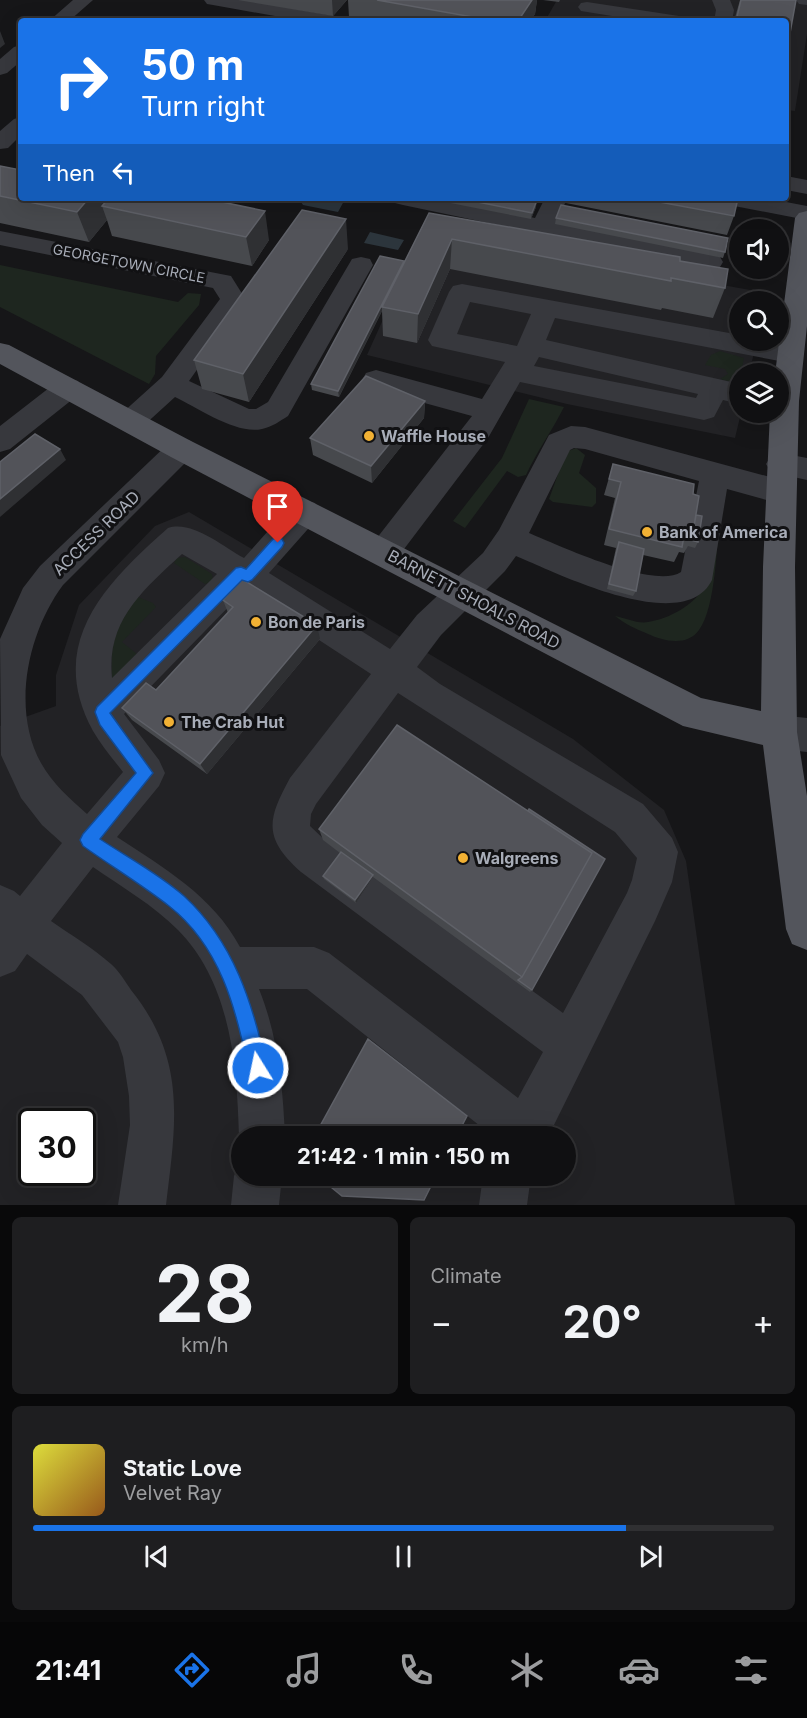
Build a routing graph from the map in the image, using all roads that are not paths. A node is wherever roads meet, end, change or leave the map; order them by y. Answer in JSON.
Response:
{"nodes":[{"id":1,"x":84,"y":0,"type":"edge"},
{"id":2,"x":213,"y":0,"type":"edge"},
{"id":3,"x":721,"y":0,"type":"edge"},
{"id":4,"x":350,"y":7,"type":"dead end"},
{"id":5,"x":585,"y":9,"type":"edge"},
{"id":6,"x":62,"y":18,"type":"edge"},
{"id":7,"x":319,"y":18,"type":"edge"},
{"id":8,"x":340,"y":18,"type":"edge"},
{"id":9,"x":656,"y":18,"type":"edge"},
{"id":10,"x":724,"y":18,"type":"edge"},
{"id":11,"x":18,"y":54,"type":"edge"},
{"id":12,"x":0,"y":69,"type":"edge"},
{"id":13,"x":18,"y":126,"type":"edge"},
{"id":14,"x":0,"y":142,"type":"edge"},
{"id":15,"x":789,"y":184,"type":"edge"},
{"id":16,"x":807,"y":187,"type":"edge"},
{"id":17,"x":417,"y":201,"type":"edge"},
{"id":18,"x":554,"y":201,"type":"edge"},
{"id":19,"x":745,"y":201,"type":"edge"},
{"id":20,"x":807,"y":213,"type":"edge"},
{"id":21,"x":807,"y":218,"type":"edge"},
{"id":22,"x":543,"y":227,"type":"junction"},
{"id":23,"x":0,"y":238,"type":"edge"},
{"id":24,"x":711,"y":262,"type":"dead end"},
{"id":25,"x":361,"y":265,"type":"dead end"},
{"id":26,"x":803,"y":278,"type":"edge"},
{"id":27,"x":546,"y":309,"type":"junction"},
{"id":28,"x":0,"y":352,"type":"edge"},
{"id":29,"x":790,"y":354,"type":"junction"},
{"id":30,"x":523,"y":358,"type":"junction"},
{"id":31,"x":788,"y":363,"type":"edge"},
{"id":32,"x":376,"y":380,"type":"edge"},
{"id":33,"x":172,"y":384,"type":"junction"},
{"id":34,"x":68,"y":388,"type":"junction"},
{"id":35,"x":727,"y":392,"type":"edge"},
{"id":36,"x":489,"y":411,"type":"junction"},
{"id":37,"x":131,"y":421,"type":"junction"},
{"id":38,"x":784,"y":423,"type":"edge"},
{"id":39,"x":0,"y":441,"type":"edge"},
{"id":40,"x":181,"y":449,"type":"junction"},
{"id":41,"x":715,"y":474,"type":"junction"},
{"id":42,"x":790,"y":475,"type":"edge"},
{"id":43,"x":304,"y":512,"type":"junction"},
{"id":44,"x":510,"y":539,"type":"junction"},
{"id":45,"x":384,"y":552,"type":"junction"},
{"id":46,"x":244,"y":574,"type":"junction"},
{"id":47,"x":460,"y":593,"type":"junction"},
{"id":48,"x":395,"y":671,"type":"junction"},
{"id":49,"x":102,"y":712,"type":"junction"},
{"id":50,"x":793,"y":733,"type":"edge"},
{"id":51,"x":8,"y":755,"type":"edge"},
{"id":52,"x":88,"y":840,"type":"junction"},
{"id":53,"x":7,"y":929,"type":"edge"},
{"id":54,"x":807,"y":929,"type":"edge"},
{"id":55,"x":228,"y":968,"type":"junction"},
{"id":56,"x":571,"y":1046,"type":"junction"},
{"id":57,"x":261,"y":1126,"type":"edge"},
{"id":58,"x":513,"y":1126,"type":"edge"},
{"id":59,"x":529,"y":1126,"type":"edge"},
{"id":60,"x":257,"y":1186,"type":"edge"},
{"id":61,"x":505,"y":1186,"type":"edge"},
{"id":62,"x":142,"y":1205,"type":"edge"},
{"id":63,"x":255,"y":1205,"type":"edge"},
{"id":64,"x":502,"y":1205,"type":"edge"}],
"edges":[{"from":1,"to":6,"type":"street"},
{"from":2,"to":7,"type":"street"},
{"from":3,"to":10,"type":"street"},
{"from":4,"to":8,"type":"street"},
{"from":5,"to":9,"type":"street"},
{"from":11,"to":12,"type":"street"},
{"from":13,"to":14,"type":"street"},
{"from":15,"to":16,"type":"street"},
{"from":17,"to":22,"type":"street"},
{"from":18,"to":22,"type":"street"},
{"from":19,"to":20,"type":"street"},
{"from":21,"to":26,"type":"main road"},
{"from":22,"to":24,"type":"street"},
{"from":23,"to":33,"type":"street","name":"GEORGETOWN CIRCLE"},
{"from":25,"to":33,"type":"street"},
{"from":26,"to":29,"type":"main road"},
{"from":27,"to":29,"type":"street"},
{"from":27,"to":30,"type":"street"},
{"from":27,"to":30,"type":"street"},
{"from":28,"to":34,"type":"main road","name":"BARNETT SHOALS ROAD"},
{"from":29,"to":31,"type":"main road"},
{"from":30,"to":35,"type":"street"},
{"from":30,"to":36,"type":"street"},
{"from":32,"to":36,"type":"street"},
{"from":33,"to":37,"type":"street","name":"GEORGETOWN CIRCLE"},
{"from":34,"to":37,"type":"main road","name":"BARNETT SHOALS ROAD"},
{"from":34,"to":39,"type":"street"},
{"from":36,"to":45,"type":"street"},
{"from":37,"to":40,"type":"main road","name":"BARNETT SHOALS ROAD"},
{"from":38,"to":42,"type":"main road"},
{"from":40,"to":43,"type":"main road","name":"BARNETT SHOALS ROAD"},
{"from":40,"to":51,"type":"street","name":"ACCESS ROAD"},
{"from":41,"to":42,"type":"street"},
{"from":41,"to":44,"type":"street"},
{"from":41,"to":44,"type":"street"},
{"from":42,"to":50,"type":"main road"},
{"from":43,"to":45,"type":"main road","name":"BARNETT SHOALS ROAD"},
{"from":43,"to":46,"type":"street"},
{"from":44,"to":47,"type":"street"},
{"from":45,"to":47,"type":"main road","name":"BARNETT SHOALS ROAD"},
{"from":46,"to":48,"type":"street"},
{"from":46,"to":49,"type":"street"},
{"from":46,"to":49,"type":"street"},
{"from":47,"to":48,"type":"street"},
{"from":47,"to":50,"type":"main road","name":"BARNETT SHOALS ROAD"},
{"from":48,"to":56,"type":"street"},
{"from":48,"to":56,"type":"street"},
{"from":49,"to":52,"type":"street"},
{"from":50,"to":54,"type":"main road"},
{"from":51,"to":52,"type":"street","name":"ACCESS ROAD"},
{"from":52,"to":53,"type":"street"},
{"from":52,"to":55,"type":"street","name":"ACCESS ROAD"},
{"from":53,"to":62,"type":"street"},
{"from":55,"to":57,"type":"street","name":"ACCESS ROAD"},
{"from":55,"to":58,"type":"street"},
{"from":56,"to":59,"type":"street"},
{"from":60,"to":63,"type":"street"},
{"from":61,"to":64,"type":"street"}]}
